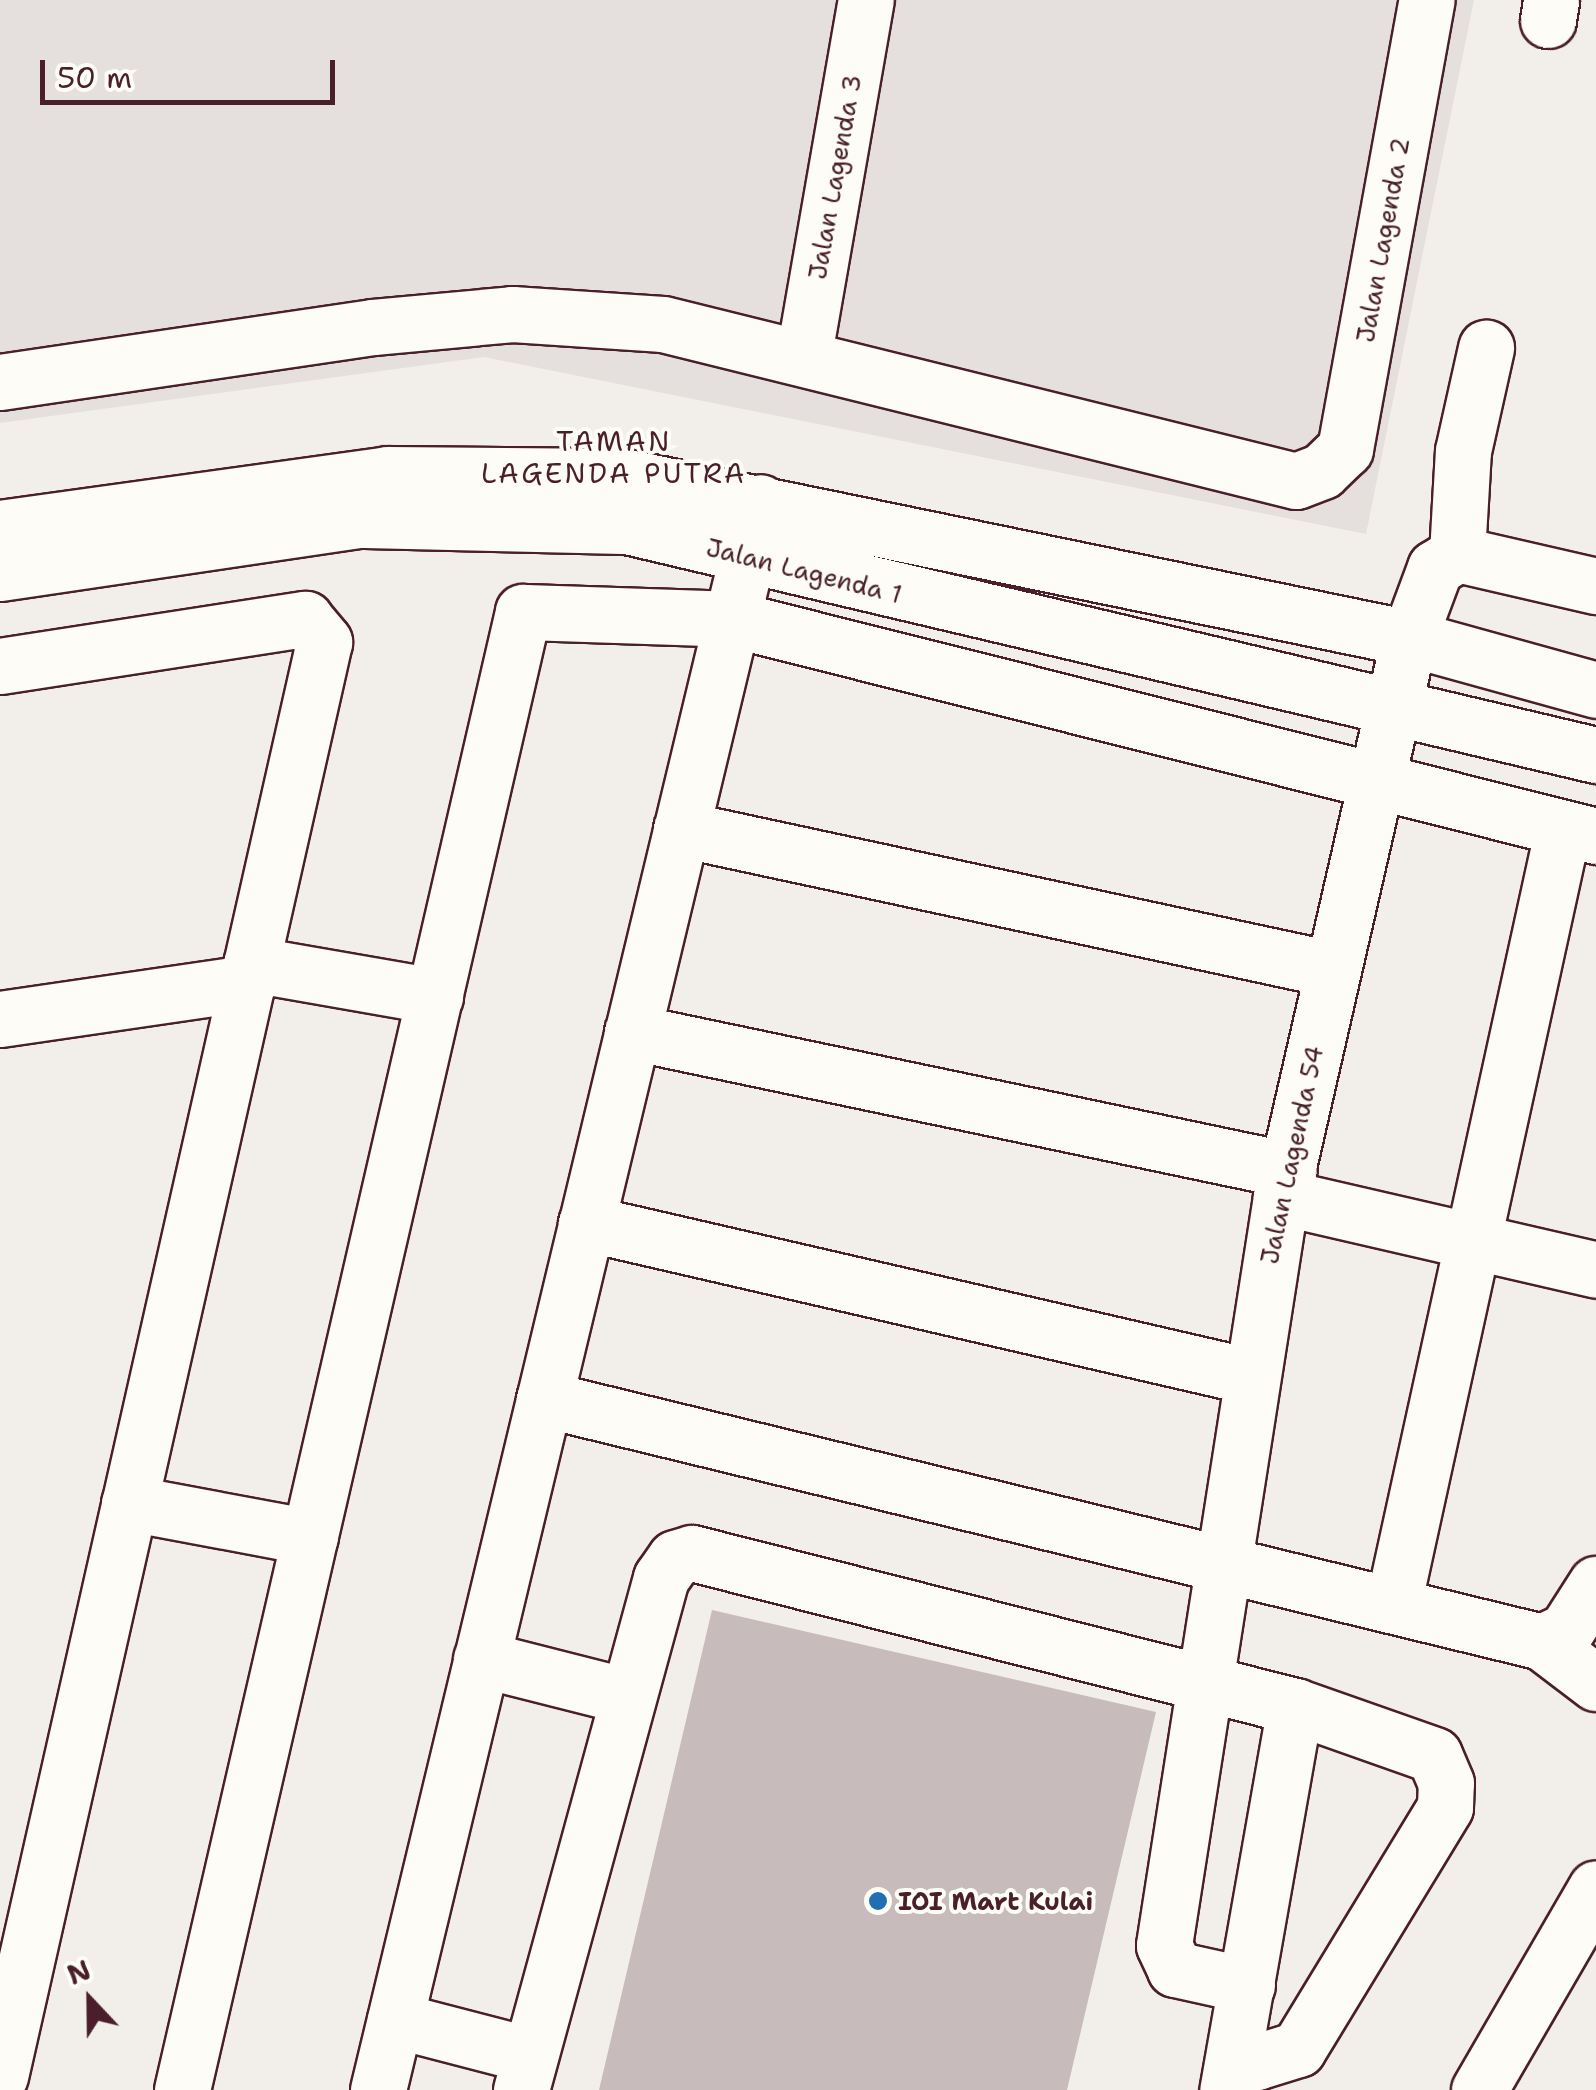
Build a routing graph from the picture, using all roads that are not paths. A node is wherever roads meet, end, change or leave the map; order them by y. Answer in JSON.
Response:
{"nodes":[{"id":1,"x":866,"y":0,"type":"edge"},
{"id":2,"x":1426,"y":0,"type":"edge"},
{"id":3,"x":1486,"y":348,"type":"dead end"},
{"id":4,"x":804,"y":354,"type":"junction"},
{"id":5,"x":0,"y":382,"type":"edge"},
{"id":6,"x":760,"y":502,"type":"junction"},
{"id":7,"x":0,"y":528,"type":"edge"},
{"id":8,"x":1456,"y":554,"type":"junction"},
{"id":9,"x":746,"y":558,"type":"junction"},
{"id":10,"x":0,"y":573,"type":"edge"},
{"id":11,"x":1596,"y":586,"type":"edge"},
{"id":12,"x":732,"y":619,"type":"junction"},
{"id":13,"x":1409,"y":638,"type":"junction"},
{"id":14,"x":0,"y":666,"type":"edge"},
{"id":15,"x":1596,"y":690,"type":"edge"},
{"id":16,"x":1392,"y":711,"type":"junction"},
{"id":17,"x":1596,"y":755,"type":"edge"},
{"id":18,"x":1376,"y":776,"type":"junction"},
{"id":19,"x":681,"y":829,"type":"junction"},
{"id":20,"x":1580,"y":832,"type":"edge"},
{"id":21,"x":1332,"y":969,"type":"junction"},
{"id":22,"x":250,"y":974,"type":"junction"},
{"id":23,"x":435,"y":996,"type":"junction"},
{"id":24,"x":0,"y":1019,"type":"edge"},
{"id":25,"x":632,"y":1032,"type":"junction"},
{"id":26,"x":1285,"y":1183,"type":"junction"},
{"id":27,"x":586,"y":1223,"type":"junction"},
{"id":28,"x":1469,"y":1242,"type":"junction"},
{"id":29,"x":1596,"y":1270,"type":"edge"},
{"id":30,"x":1249,"y":1376,"type":"junction"},
{"id":31,"x":544,"y":1399,"type":"junction"},
{"id":32,"x":129,"y":1503,"type":"junction"},
{"id":33,"x":310,"y":1537,"type":"junction"},
{"id":34,"x":1220,"y":1560,"type":"junction"},
{"id":35,"x":1596,"y":1584,"type":"edge"},
{"id":36,"x":1393,"y":1605,"type":"junction"},
{"id":37,"x":1542,"y":1642,"type":"junction"},
{"id":38,"x":481,"y":1659,"type":"junction"},
{"id":39,"x":1206,"y":1679,"type":"junction"},
{"id":40,"x":1596,"y":1683,"type":"edge"},
{"id":41,"x":627,"y":1696,"type":"junction"},
{"id":42,"x":1295,"y":1706,"type":"junction"},
{"id":43,"x":1596,"y":1888,"type":"edge"},
{"id":44,"x":1247,"y":1985,"type":"junction"},
{"id":45,"x":395,"y":2020,"type":"junction"},
{"id":46,"x":525,"y":2072,"type":"edge"},
{"id":47,"x":1231,"y":2073,"type":"edge"},
{"id":48,"x":0,"y":2076,"type":"edge"},
{"id":49,"x":182,"y":2090,"type":"edge"},
{"id":50,"x":378,"y":2090,"type":"edge"},
{"id":51,"x":1479,"y":2090,"type":"edge"}],
"edges":[{"from":1,"to":4,"type":"street","name":"Jalan Lagenda 3"},
{"from":2,"to":4,"type":"street","name":"Jalan Lagenda 2"},
{"from":3,"to":8,"type":"street"},
{"from":4,"to":5,"type":"street"},
{"from":6,"to":7,"type":"street"},
{"from":6,"to":9,"type":"street"},
{"from":6,"to":13,"type":"street"},
{"from":8,"to":11,"type":"street"},
{"from":8,"to":13,"type":"street","name":"Jalan Lagenda 54"},
{"from":9,"to":10,"type":"street","name":"Jalan Lagenda 1"},
{"from":9,"to":12,"type":"street"},
{"from":9,"to":16,"type":"street","name":"Jalan Lagenda 1"},
{"from":12,"to":18,"type":"street"},
{"from":12,"to":19,"type":"street"},
{"from":12,"to":23,"type":"street"},
{"from":13,"to":15,"type":"street"},
{"from":13,"to":16,"type":"street","name":"Jalan Lagenda 54"},
{"from":14,"to":22,"type":"street"},
{"from":16,"to":17,"type":"street","name":"Jalan Lagenda 1"},
{"from":16,"to":18,"type":"street","name":"Jalan Lagenda 54"},
{"from":18,"to":20,"type":"street"},
{"from":18,"to":21,"type":"street","name":"Jalan Lagenda 54"},
{"from":19,"to":21,"type":"street"},
{"from":19,"to":25,"type":"street"},
{"from":20,"to":28,"type":"street"},
{"from":21,"to":26,"type":"street","name":"Jalan Lagenda 54"},
{"from":22,"to":23,"type":"street"},
{"from":22,"to":24,"type":"street"},
{"from":22,"to":32,"type":"street"},
{"from":23,"to":33,"type":"street"},
{"from":25,"to":26,"type":"street"},
{"from":25,"to":27,"type":"street"},
{"from":26,"to":28,"type":"street"},
{"from":26,"to":30,"type":"street","name":"Jalan Lagenda 54"},
{"from":27,"to":30,"type":"street"},
{"from":27,"to":31,"type":"street"},
{"from":28,"to":29,"type":"street"},
{"from":28,"to":36,"type":"street"},
{"from":30,"to":34,"type":"street","name":"Jalan Lagenda 54"},
{"from":31,"to":34,"type":"street"},
{"from":31,"to":38,"type":"street"},
{"from":32,"to":33,"type":"street"},
{"from":32,"to":48,"type":"street"},
{"from":33,"to":49,"type":"street"},
{"from":34,"to":36,"type":"street"},
{"from":34,"to":39,"type":"street","name":"Jalan Lagenda 54"},
{"from":35,"to":37,"type":"street"},
{"from":36,"to":37,"type":"street"},
{"from":37,"to":40,"type":"street"},
{"from":38,"to":41,"type":"street"},
{"from":38,"to":45,"type":"street"},
{"from":39,"to":41,"type":"street"},
{"from":39,"to":42,"type":"street"},
{"from":39,"to":44,"type":"street","name":"Jalan Lagenda 54"},
{"from":41,"to":46,"type":"street"},
{"from":42,"to":44,"type":"street"},
{"from":42,"to":47,"type":"street"},
{"from":43,"to":51,"type":"street"},
{"from":44,"to":47,"type":"street"},
{"from":45,"to":46,"type":"street"},
{"from":45,"to":50,"type":"street"}]}
